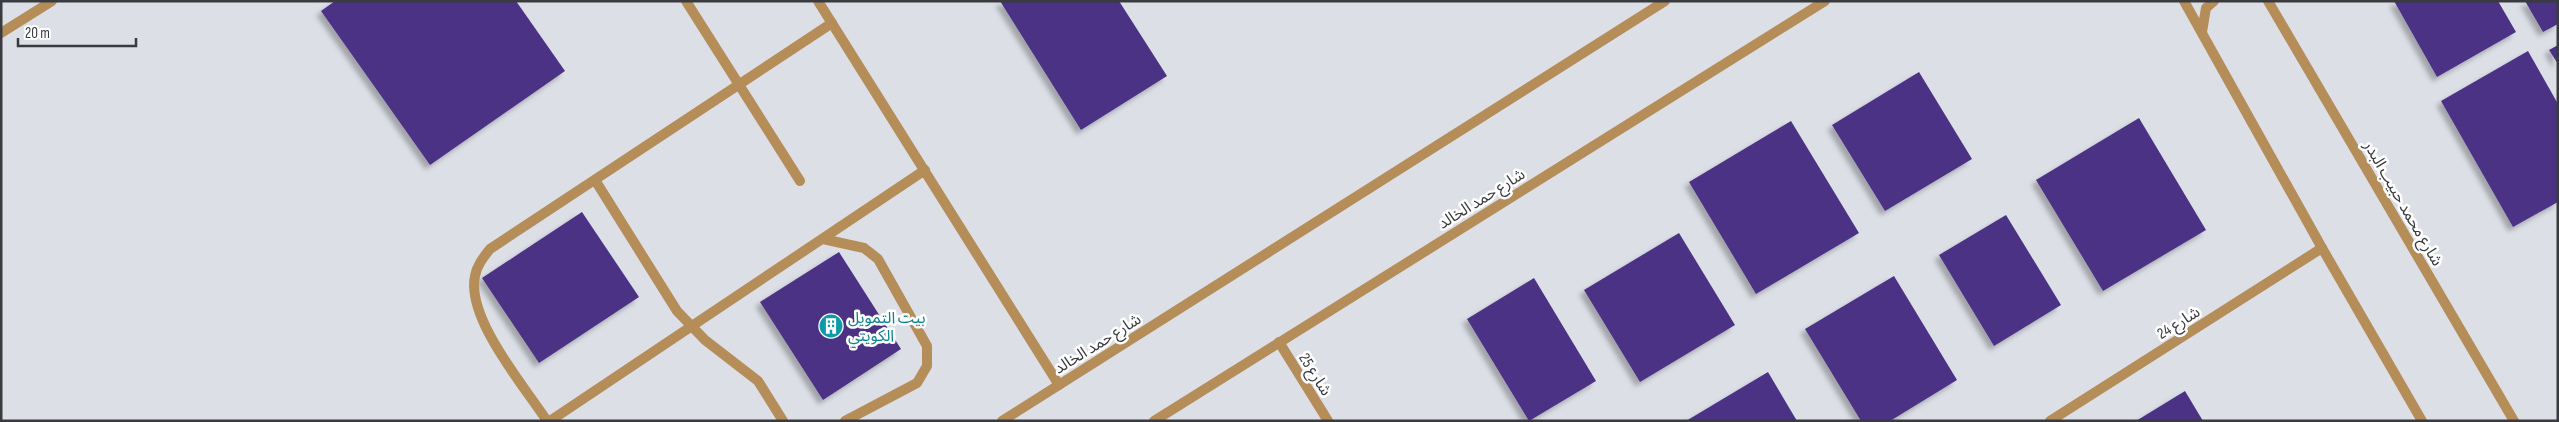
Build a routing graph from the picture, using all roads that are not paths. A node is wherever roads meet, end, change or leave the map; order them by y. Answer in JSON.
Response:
{"nodes":[{"id":1,"x":52,"y":1,"type":"edge"},
{"id":2,"x":686,"y":1,"type":"edge"},
{"id":3,"x":818,"y":1,"type":"edge"},
{"id":4,"x":1665,"y":1,"type":"edge"},
{"id":5,"x":1825,"y":1,"type":"edge"},
{"id":6,"x":2184,"y":1,"type":"edge"},
{"id":7,"x":2214,"y":1,"type":"edge"},
{"id":8,"x":2268,"y":2,"type":"edge"},
{"id":9,"x":832,"y":23,"type":"junction"},
{"id":10,"x":2202,"y":32,"type":"junction"},
{"id":11,"x":1,"y":33,"type":"edge"},
{"id":12,"x":740,"y":82,"type":"junction"},
{"id":13,"x":925,"y":170,"type":"junction"},
{"id":14,"x":595,"y":180,"type":"junction"},
{"id":15,"x":800,"y":182,"type":"dead end"},
{"id":16,"x":823,"y":239,"type":"junction"},
{"id":17,"x":2322,"y":248,"type":"junction"},
{"id":18,"x":691,"y":327,"type":"junction"},
{"id":19,"x":1279,"y":342,"type":"junction"},
{"id":20,"x":1059,"y":385,"type":"junction"},
{"id":21,"x":548,"y":421,"type":"edge"},
{"id":22,"x":783,"y":421,"type":"edge"},
{"id":23,"x":845,"y":421,"type":"edge"},
{"id":24,"x":1002,"y":421,"type":"edge"},
{"id":25,"x":1154,"y":421,"type":"edge"},
{"id":26,"x":1328,"y":421,"type":"edge"},
{"id":27,"x":2050,"y":421,"type":"edge"},
{"id":28,"x":2422,"y":421,"type":"edge"},
{"id":29,"x":2514,"y":421,"type":"edge"}],
"edges":[{"from":1,"to":11,"type":"street"},
{"from":2,"to":12,"type":"street"},
{"from":3,"to":9,"type":"street"},
{"from":4,"to":20,"type":"street","name":"شارع حمد الخالد"},
{"from":5,"to":19,"type":"street","name":"شارع حمد الخالد"},
{"from":6,"to":10,"type":"street"},
{"from":7,"to":10,"type":"street"},
{"from":8,"to":29,"type":"street","name":"شارع محمد حبيب البدر"},
{"from":9,"to":12,"type":"street"},
{"from":9,"to":13,"type":"street"},
{"from":10,"to":17,"type":"street"},
{"from":12,"to":14,"type":"street"},
{"from":12,"to":15,"type":"street"},
{"from":13,"to":16,"type":"street"},
{"from":13,"to":20,"type":"street"},
{"from":14,"to":18,"type":"street"},
{"from":14,"to":21,"type":"street"},
{"from":16,"to":18,"type":"street"},
{"from":16,"to":23,"type":"street"},
{"from":17,"to":27,"type":"street","name":"شارع 24"},
{"from":17,"to":28,"type":"street"},
{"from":18,"to":21,"type":"street"},
{"from":18,"to":22,"type":"street"},
{"from":19,"to":25,"type":"street","name":"شارع حمد الخالد"},
{"from":19,"to":26,"type":"street","name":"شارع 25"},
{"from":20,"to":24,"type":"street","name":"شارع حمد الخالد"}]}
